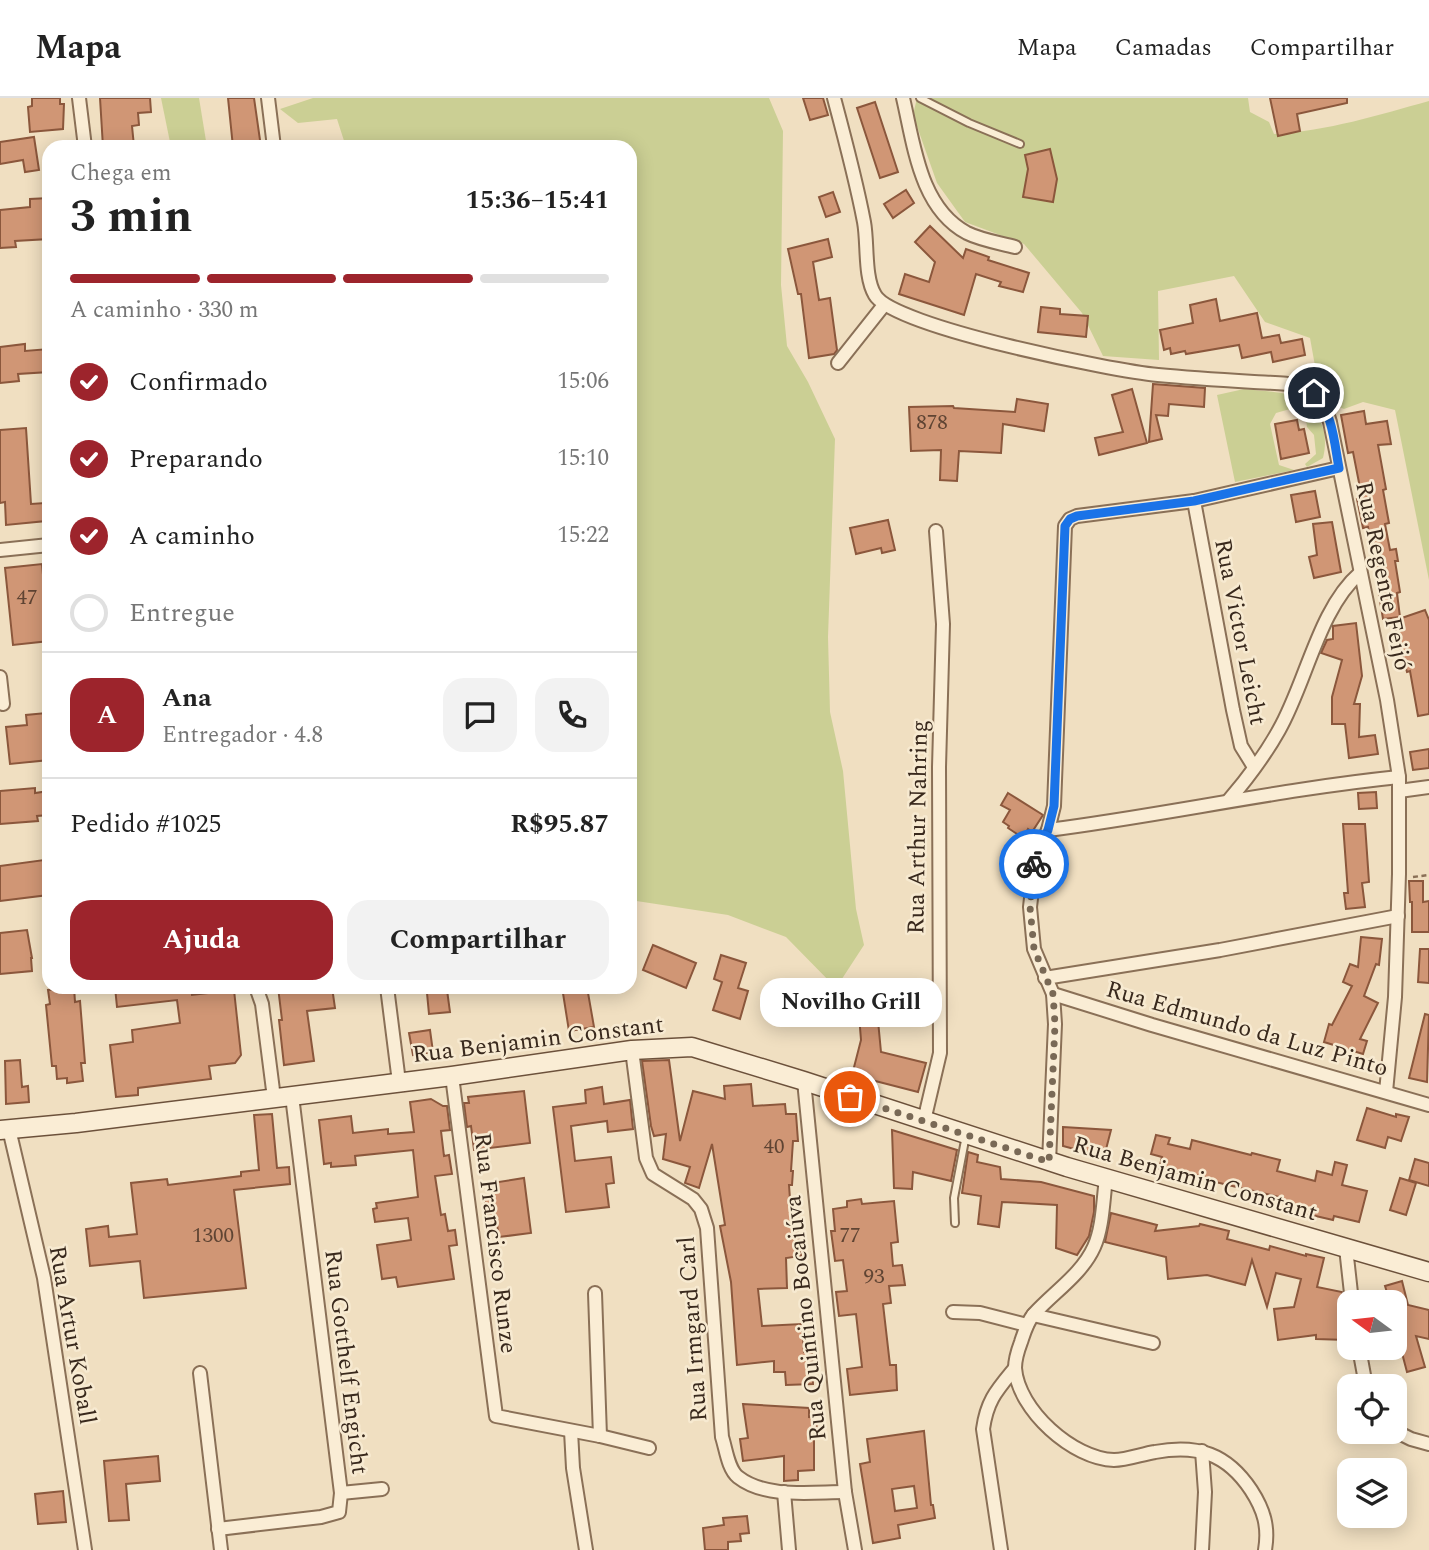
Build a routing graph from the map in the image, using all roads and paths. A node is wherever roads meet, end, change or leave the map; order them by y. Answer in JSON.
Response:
{"nodes":[{"id":1,"x":79,"y":98,"type":"edge"},
{"id":2,"x":268,"y":98,"type":"edge"},
{"id":3,"x":834,"y":98,"type":"edge"},
{"id":4,"x":904,"y":98,"type":"edge"},
{"id":5,"x":920,"y":98,"type":"edge"},
{"id":6,"x":84,"y":140,"type":"edge"},
{"id":7,"x":273,"y":140,"type":"edge"},
{"id":8,"x":1020,"y":144,"type":"dead end"},
{"id":9,"x":1014,"y":247,"type":"dead end"},
{"id":10,"x":884,"y":305,"type":"junction"},
{"id":11,"x":838,"y":363,"type":"dead end"},
{"id":12,"x":1339,"y":468,"type":"junction"},
{"id":13,"x":1194,"y":501,"type":"junction"},
{"id":14,"x":936,"y":531,"type":"dead end"},
{"id":15,"x":42,"y":546,"type":"edge"},
{"id":16,"x":0,"y":550,"type":"edge"},
{"id":17,"x":1360,"y":573,"type":"junction"},
{"id":18,"x":0,"y":677,"type":"edge"},
{"id":19,"x":3,"y":704,"type":"dead end"},
{"id":20,"x":1254,"y":767,"type":"junction"},
{"id":21,"x":1399,"y":777,"type":"junction"},
{"id":22,"x":1429,"y":787,"type":"edge"},
{"id":23,"x":1399,"y":791,"type":"junction"},
{"id":24,"x":1229,"y":800,"type":"junction"},
{"id":25,"x":1048,"y":830,"type":"junction"},
{"id":26,"x":1429,"y":875,"type":"edge"},
{"id":27,"x":1399,"y":879,"type":"junction"},
{"id":28,"x":1398,"y":916,"type":"junction"},
{"id":29,"x":1045,"y":978,"type":"junction"},
{"id":30,"x":258,"y":994,"type":"edge"},
{"id":31,"x":388,"y":994,"type":"edge"},
{"id":32,"x":1053,"y":994,"type":"junction"},
{"id":33,"x":632,"y":1049,"type":"junction"},
{"id":34,"x":452,"y":1076,"type":"junction"},
{"id":35,"x":804,"y":1081,"type":"junction"},
{"id":36,"x":399,"y":1082,"type":"junction"},
{"id":37,"x":1386,"y":1092,"type":"junction"},
{"id":38,"x":283,"y":1097,"type":"junction"},
{"id":39,"x":1429,"y":1105,"type":"edge"},
{"id":40,"x":924,"y":1121,"type":"junction"},
{"id":41,"x":4,"y":1130,"type":"edge"},
{"id":42,"x":966,"y":1135,"type":"junction"},
{"id":43,"x":1049,"y":1162,"type":"junction"},
{"id":44,"x":1106,"y":1179,"type":"junction"},
{"id":45,"x":955,"y":1223,"type":"dead end"},
{"id":46,"x":1346,"y":1248,"type":"junction"},
{"id":47,"x":1429,"y":1272,"type":"edge"},
{"id":48,"x":1351,"y":1290,"type":"edge"},
{"id":49,"x":595,"y":1293,"type":"dead end"},
{"id":50,"x":953,"y":1312,"type":"dead end"},
{"id":51,"x":1030,"y":1320,"type":"junction"},
{"id":52,"x":1153,"y":1343,"type":"dead end"},
{"id":53,"x":1015,"y":1368,"type":"junction"},
{"id":54,"x":200,"y":1373,"type":"dead end"},
{"id":55,"x":571,"y":1431,"type":"junction"},
{"id":56,"x":600,"y":1436,"type":"junction"},
{"id":57,"x":1407,"y":1437,"type":"edge"},
{"id":58,"x":1429,"y":1444,"type":"edge"},
{"id":59,"x":649,"y":1448,"type":"dead end"},
{"id":60,"x":1202,"y":1451,"type":"junction"},
{"id":61,"x":382,"y":1489,"type":"dead end"},
{"id":62,"x":785,"y":1492,"type":"junction"},
{"id":63,"x":845,"y":1492,"type":"junction"},
{"id":64,"x":341,"y":1493,"type":"junction"},
{"id":65,"x":218,"y":1529,"type":"junction"},
{"id":66,"x":85,"y":1550,"type":"edge"},
{"id":67,"x":221,"y":1550,"type":"edge"},
{"id":68,"x":586,"y":1550,"type":"edge"},
{"id":69,"x":789,"y":1550,"type":"edge"},
{"id":70,"x":855,"y":1550,"type":"edge"},
{"id":71,"x":1001,"y":1550,"type":"edge"},
{"id":72,"x":1202,"y":1550,"type":"edge"},
{"id":73,"x":1265,"y":1550,"type":"edge"}],
"edges":[{"from":1,"to":6,"type":"street"},
{"from":2,"to":7,"type":"street"},
{"from":3,"to":10,"type":"street"},
{"from":4,"to":9,"type":"street"},
{"from":5,"to":8,"type":"lane"},
{"from":10,"to":11,"type":"street"},
{"from":10,"to":12,"type":"street","name":"Rua Regente Feijó"},
{"from":12,"to":13,"type":"street"},
{"from":12,"to":17,"type":"street","name":"Rua Regente Feijó"},
{"from":13,"to":20,"type":"street","name":"Rua Victor Leicht"},
{"from":13,"to":25,"type":"street"},
{"from":14,"to":40,"type":"street","name":"Rua Arthur Nahring"},
{"from":15,"to":16,"type":"street"},
{"from":17,"to":20,"type":"street"},
{"from":17,"to":21,"type":"street","name":"Rua Regente Feijó"},
{"from":18,"to":19,"type":"street"},
{"from":20,"to":24,"type":"street"},
{"from":21,"to":23,"type":"street","name":"Rua Regente Feijó"},
{"from":21,"to":24,"type":"street"},
{"from":22,"to":23,"type":"street"},
{"from":23,"to":27,"type":"street","name":"Rua Regente Feijó"},
{"from":24,"to":25,"type":"street"},
{"from":25,"to":29,"type":"street"},
{"from":26,"to":27,"type":"path"},
{"from":27,"to":28,"type":"street","name":"Rua Regente Feijó"},
{"from":28,"to":29,"type":"street"},
{"from":28,"to":37,"type":"street","name":"Rua Regente Feijó"},
{"from":29,"to":32,"type":"street"},
{"from":30,"to":38,"type":"street","name":"Rua Gotthelf Engicht"},
{"from":31,"to":36,"type":"street"},
{"from":32,"to":37,"type":"street","name":"Rua Edmundo da Luz Pinto"},
{"from":32,"to":43,"type":"street"},
{"from":33,"to":34,"type":"main road","name":"Rua Benjamin Constant"},
{"from":33,"to":35,"type":"main road","name":"Rua Benjamin Constant"},
{"from":33,"to":62,"type":"street","name":"Rua Irmgard Carl"},
{"from":34,"to":36,"type":"main road","name":"Rua Benjamin Constant"},
{"from":34,"to":55,"type":"street","name":"Rua Francisco Runze"},
{"from":35,"to":40,"type":"main road","name":"Rua Benjamin Constant"},
{"from":35,"to":63,"type":"street","name":"Rua Quintino Bocaiúva"},
{"from":36,"to":38,"type":"main road","name":"Rua Benjamin Constant"},
{"from":37,"to":39,"type":"street","name":"Rua Edmundo da Luz Pinto"},
{"from":38,"to":41,"type":"main road","name":"Rua Benjamin Constant"},
{"from":38,"to":64,"type":"street","name":"Rua Gotthelf Engicht"},
{"from":40,"to":42,"type":"main road","name":"Rua Benjamin Constant"},
{"from":41,"to":66,"type":"street","name":"Rua Artur Koball"},
{"from":42,"to":43,"type":"main road","name":"Rua Benjamin Constant"},
{"from":42,"to":45,"type":"lane"},
{"from":43,"to":44,"type":"main road","name":"Rua Benjamin Constant"},
{"from":44,"to":46,"type":"main road","name":"Rua Benjamin Constant"},
{"from":44,"to":51,"type":"street"},
{"from":46,"to":47,"type":"main road","name":"Rua Benjamin Constant"},
{"from":46,"to":48,"type":"street"},
{"from":49,"to":56,"type":"street"},
{"from":50,"to":51,"type":"street"},
{"from":51,"to":52,"type":"street"},
{"from":51,"to":53,"type":"street"},
{"from":53,"to":60,"type":"street"},
{"from":53,"to":71,"type":"street"},
{"from":54,"to":65,"type":"street"},
{"from":55,"to":56,"type":"street"},
{"from":55,"to":68,"type":"street"},
{"from":56,"to":59,"type":"street"},
{"from":57,"to":58,"type":"street"},
{"from":60,"to":72,"type":"street"},
{"from":60,"to":73,"type":"street"},
{"from":61,"to":64,"type":"street"},
{"from":62,"to":63,"type":"street","name":"Rua Irmgard Carl"},
{"from":62,"to":69,"type":"street"},
{"from":63,"to":70,"type":"street","name":"Rua Quintino Bocaiúva"},
{"from":64,"to":65,"type":"street","name":"Rua Gotthelf Engicht"},
{"from":65,"to":67,"type":"street"}]}
